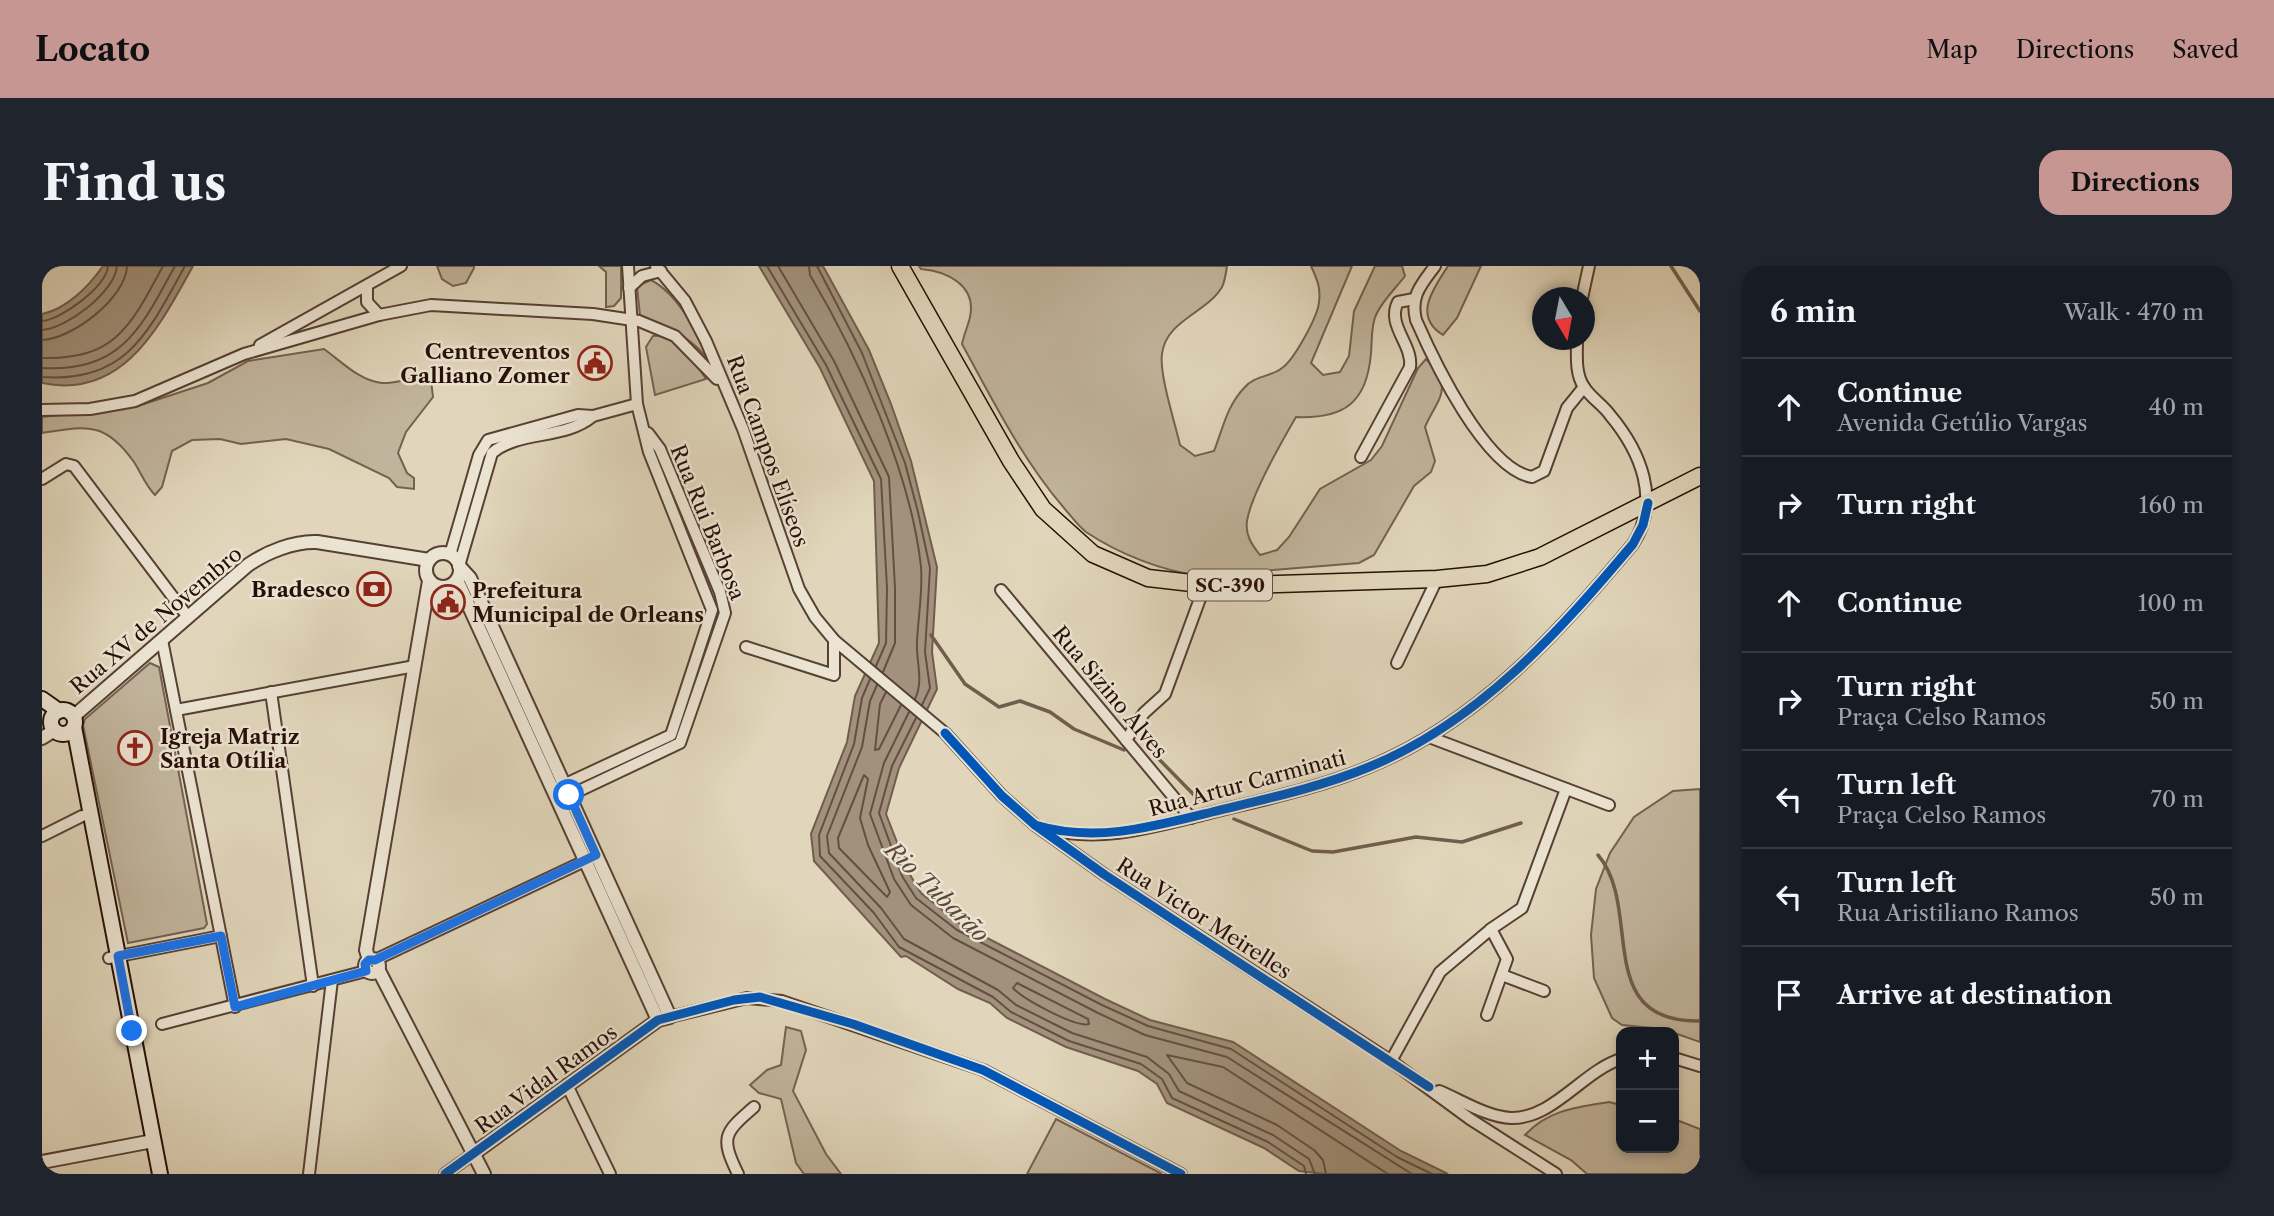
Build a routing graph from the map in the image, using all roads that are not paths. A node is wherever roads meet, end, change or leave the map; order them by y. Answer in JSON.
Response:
{"nodes":[{"id":1,"x":401,"y":266,"type":"edge"},
{"id":2,"x":628,"y":266,"type":"edge"},
{"id":3,"x":900,"y":266,"type":"edge"},
{"id":4,"x":1435,"y":266,"type":"edge"},
{"id":5,"x":1589,"y":266,"type":"edge"},
{"id":6,"x":658,"y":269,"type":"edge"},
{"id":7,"x":367,"y":286,"type":"junction"},
{"id":8,"x":1584,"y":287,"type":"edge"},
{"id":9,"x":629,"y":288,"type":"junction"},
{"id":10,"x":1414,"y":299,"type":"junction"},
{"id":11,"x":379,"y":315,"type":"junction"},
{"id":12,"x":631,"y":319,"type":"junction"},
{"id":13,"x":1577,"y":350,"type":"edge"},
{"id":14,"x":244,"y":355,"type":"junction"},
{"id":15,"x":1584,"y":387,"type":"junction"},
{"id":16,"x":725,"y":390,"type":"junction"},
{"id":17,"x":637,"y":404,"type":"junction"},
{"id":18,"x":42,"y":410,"type":"edge"},
{"id":19,"x":593,"y":416,"type":"junction"},
{"id":20,"x":488,"y":440,"type":"junction"},
{"id":21,"x":495,"y":450,"type":"junction"},
{"id":22,"x":1361,"y":457,"type":"dead end"},
{"id":23,"x":1700,"y":476,"type":"edge"},
{"id":24,"x":42,"y":479,"type":"edge"},
{"id":25,"x":1648,"y":502,"type":"junction"},
{"id":26,"x":468,"y":513,"type":"junction"},
{"id":27,"x":694,"y":546,"type":"junction"},
{"id":28,"x":450,"y":555,"type":"junction"},
{"id":29,"x":429,"y":560,"type":"junction"},
{"id":30,"x":459,"y":566,"type":"junction"},
{"id":31,"x":1437,"y":579,"type":"junction"},
{"id":32,"x":457,"y":580,"type":"junction"},
{"id":33,"x":429,"y":581,"type":"junction"},
{"id":34,"x":1205,"y":585,"type":"junction"},
{"id":35,"x":1000,"y":590,"type":"dead end"},
{"id":36,"x":720,"y":592,"type":"junction"},
{"id":37,"x":709,"y":597,"type":"junction"},
{"id":38,"x":188,"y":617,"type":"junction"},
{"id":39,"x":705,"y":634,"type":"junction"},
{"id":40,"x":716,"y":638,"type":"junction"},
{"id":41,"x":162,"y":640,"type":"junction"},
{"id":42,"x":835,"y":640,"type":"junction"},
{"id":43,"x":746,"y":647,"type":"dead end"},
{"id":44,"x":1397,"y":663,"type":"dead end"},
{"id":45,"x":415,"y":666,"type":"junction"},
{"id":46,"x":698,"y":673,"type":"junction"},
{"id":47,"x":507,"y":675,"type":"junction"},
{"id":48,"x":271,"y":692,"type":"junction"},
{"id":49,"x":42,"y":699,"type":"edge"},
{"id":50,"x":176,"y":710,"type":"junction"},
{"id":51,"x":58,"y":723,"type":"edge"},
{"id":52,"x":944,"y":733,"type":"joint"},
{"id":53,"x":1429,"y":737,"type":"junction"},
{"id":54,"x":1126,"y":740,"type":"junction"},
{"id":55,"x":1566,"y":789,"type":"junction"},
{"id":56,"x":561,"y":792,"type":"junction"},
{"id":57,"x":1609,"y":805,"type":"dead end"},
{"id":58,"x":82,"y":816,"type":"junction"},
{"id":59,"x":1191,"y":818,"type":"junction"},
{"id":60,"x":1035,"y":825,"type":"junction"},
{"id":61,"x":42,"y":836,"type":"edge"},
{"id":62,"x":591,"y":858,"type":"junction"},
{"id":63,"x":1491,"y":929,"type":"junction"},
{"id":64,"x":221,"y":936,"type":"junction"},
{"id":65,"x":114,"y":957,"type":"junction"},
{"id":66,"x":372,"y":965,"type":"junction"},
{"id":67,"x":1502,"y":975,"type":"junction"},
{"id":68,"x":332,"y":980,"type":"junction"},
{"id":69,"x":313,"y":986,"type":"junction"},
{"id":70,"x":1544,"y":991,"type":"dead end"},
{"id":71,"x":235,"y":1007,"type":"junction"},
{"id":72,"x":1487,"y":1015,"type":"dead end"},
{"id":73,"x":664,"y":1018,"type":"junction"},
{"id":74,"x":162,"y":1024,"type":"dead end"},
{"id":75,"x":1679,"y":1060,"type":"edge"},
{"id":76,"x":1391,"y":1061,"type":"junction"},
{"id":77,"x":1616,"y":1061,"type":"edge"},
{"id":78,"x":1700,"y":1066,"type":"edge"},
{"id":79,"x":568,"y":1086,"type":"junction"},
{"id":80,"x":1429,"y":1087,"type":"junction"},
{"id":81,"x":754,"y":1107,"type":"dead end"},
{"id":82,"x":149,"y":1142,"type":"junction"},
{"id":83,"x":473,"y":1154,"type":"junction"},
{"id":84,"x":42,"y":1162,"type":"edge"},
{"id":85,"x":152,"y":1174,"type":"edge"},
{"id":86,"x":160,"y":1174,"type":"edge"},
{"id":87,"x":309,"y":1174,"type":"edge"},
{"id":88,"x":445,"y":1174,"type":"edge"},
{"id":89,"x":484,"y":1174,"type":"edge"},
{"id":90,"x":610,"y":1174,"type":"edge"},
{"id":91,"x":737,"y":1174,"type":"edge"},
{"id":92,"x":1181,"y":1174,"type":"edge"},
{"id":93,"x":1556,"y":1174,"type":"edge"}],
"edges":[{"from":1,"to":7,"type":"street"},
{"from":2,"to":9,"type":"street","name":"Rua Rui Barbosa"},
{"from":3,"to":34,"type":"main road","number":"SC-390"},
{"from":4,"to":10,"type":"street"},
{"from":5,"to":8,"type":"street"},
{"from":6,"to":9,"type":"street"},
{"from":6,"to":16,"type":"street","name":"Rua Campos Elíseos"},
{"from":7,"to":11,"type":"street"},
{"from":7,"to":14,"type":"street"},
{"from":9,"to":12,"type":"street","name":"Rua Rui Barbosa"},
{"from":10,"to":15,"type":"street"},
{"from":10,"to":22,"type":"street"},
{"from":11,"to":12,"type":"street"},
{"from":11,"to":14,"type":"street"},
{"from":12,"to":16,"type":"street"},
{"from":12,"to":17,"type":"street","name":"Rua Rui Barbosa"},
{"from":13,"to":15,"type":"street"},
{"from":14,"to":18,"type":"street"},
{"from":15,"to":25,"type":"street"},
{"from":16,"to":42,"type":"street","name":"Rua Campos Elíseos"},
{"from":17,"to":19,"type":"street"},
{"from":17,"to":27,"type":"street","name":"Rua Rui Barbosa"},
{"from":19,"to":20,"type":"street"},
{"from":19,"to":21,"type":"street"},
{"from":20,"to":21,"type":"street"},
{"from":20,"to":26,"type":"street"},
{"from":21,"to":26,"type":"street"},
{"from":23,"to":25,"type":"main road","number":"SC-390"},
{"from":24,"to":38,"type":"street"},
{"from":25,"to":31,"type":"main road","number":"SC-390"},
{"from":25,"to":53,"type":"street","name":"Rua Artur Carminati"},
{"from":26,"to":28,"type":"street"},
{"from":26,"to":30,"type":"street"},
{"from":27,"to":36,"type":"street","name":"Rua Rui Barbosa"},
{"from":27,"to":37,"type":"street","name":"Rua Rui Barbosa"},
{"from":28,"to":29,"type":"street"},
{"from":28,"to":30,"type":"street"},
{"from":29,"to":33,"type":"street"},
{"from":29,"to":38,"type":"street","name":"Rua XV de Novembro"},
{"from":30,"to":32,"type":"street"},
{"from":30,"to":47,"type":"street"},
{"from":31,"to":34,"type":"main road","number":"SC-390"},
{"from":31,"to":44,"type":"street"},
{"from":32,"to":33,"type":"street"},
{"from":32,"to":47,"type":"street"},
{"from":33,"to":45,"type":"street"},
{"from":34,"to":54,"type":"street"},
{"from":35,"to":54,"type":"street","name":"Rua Sizino Alves"},
{"from":36,"to":37,"type":"street"},
{"from":36,"to":40,"type":"street","name":"Rua Rui Barbosa"},
{"from":37,"to":39,"type":"street","name":"Rua Rui Barbosa"},
{"from":38,"to":41,"type":"street","name":"Rua XV de Novembro"},
{"from":39,"to":40,"type":"street"},
{"from":39,"to":46,"type":"street","name":"Rua Rui Barbosa"},
{"from":40,"to":46,"type":"street","name":"Rua Rui Barbosa"},
{"from":41,"to":50,"type":"street"},
{"from":41,"to":51,"type":"street","name":"Rua XV de Novembro"},
{"from":42,"to":43,"type":"street"},
{"from":42,"to":52,"type":"street","name":"Rua Campos Elíseos"},
{"from":45,"to":48,"type":"street"},
{"from":45,"to":66,"type":"street"},
{"from":46,"to":56,"type":"street","name":"Rua Rui Barbosa"},
{"from":47,"to":56,"type":"street"},
{"from":48,"to":50,"type":"street"},
{"from":48,"to":69,"type":"street"},
{"from":49,"to":51,"type":"main road"},
{"from":50,"to":64,"type":"street"},
{"from":51,"to":58,"type":"main road"},
{"from":51,"to":65,"type":"main road"},
{"from":52,"to":60,"type":"street","name":"Rua Victor Meirelles"},
{"from":53,"to":55,"type":"street"},
{"from":53,"to":59,"type":"street","name":"Rua Artur Carminati"},
{"from":54,"to":59,"type":"street","name":"Rua Sizino Alves"},
{"from":55,"to":57,"type":"street"},
{"from":55,"to":63,"type":"street"},
{"from":56,"to":62,"type":"street"},
{"from":58,"to":61,"type":"street"},
{"from":58,"to":65,"type":"main road"},
{"from":59,"to":60,"type":"street","name":"Rua Artur Carminati"},
{"from":60,"to":76,"type":"street","name":"Rua Victor Meirelles"},
{"from":62,"to":66,"type":"street"},
{"from":62,"to":73,"type":"street"},
{"from":63,"to":67,"type":"street"},
{"from":63,"to":76,"type":"street"},
{"from":64,"to":65,"type":"street"},
{"from":64,"to":71,"type":"street"},
{"from":65,"to":82,"type":"main road"},
{"from":66,"to":68,"type":"street"},
{"from":66,"to":83,"type":"street"},
{"from":67,"to":70,"type":"street"},
{"from":67,"to":72,"type":"street"},
{"from":68,"to":69,"type":"street"},
{"from":68,"to":87,"type":"street"},
{"from":69,"to":71,"type":"street"},
{"from":71,"to":74,"type":"street"},
{"from":73,"to":79,"type":"street","name":"Rua Vidal Ramos"},
{"from":73,"to":92,"type":"street"},
{"from":75,"to":78,"type":"street"},
{"from":76,"to":80,"type":"street","name":"Rua Victor Meirelles"},
{"from":77,"to":80,"type":"street"},
{"from":79,"to":83,"type":"street","name":"Rua Vidal Ramos"},
{"from":79,"to":90,"type":"street"},
{"from":80,"to":93,"type":"street"},
{"from":81,"to":91,"type":"street"},
{"from":82,"to":84,"type":"street"},
{"from":82,"to":85,"type":"main road"},
{"from":82,"to":86,"type":"main road"},
{"from":83,"to":88,"type":"street","name":"Rua Vidal Ramos"},
{"from":83,"to":89,"type":"street"}]}
